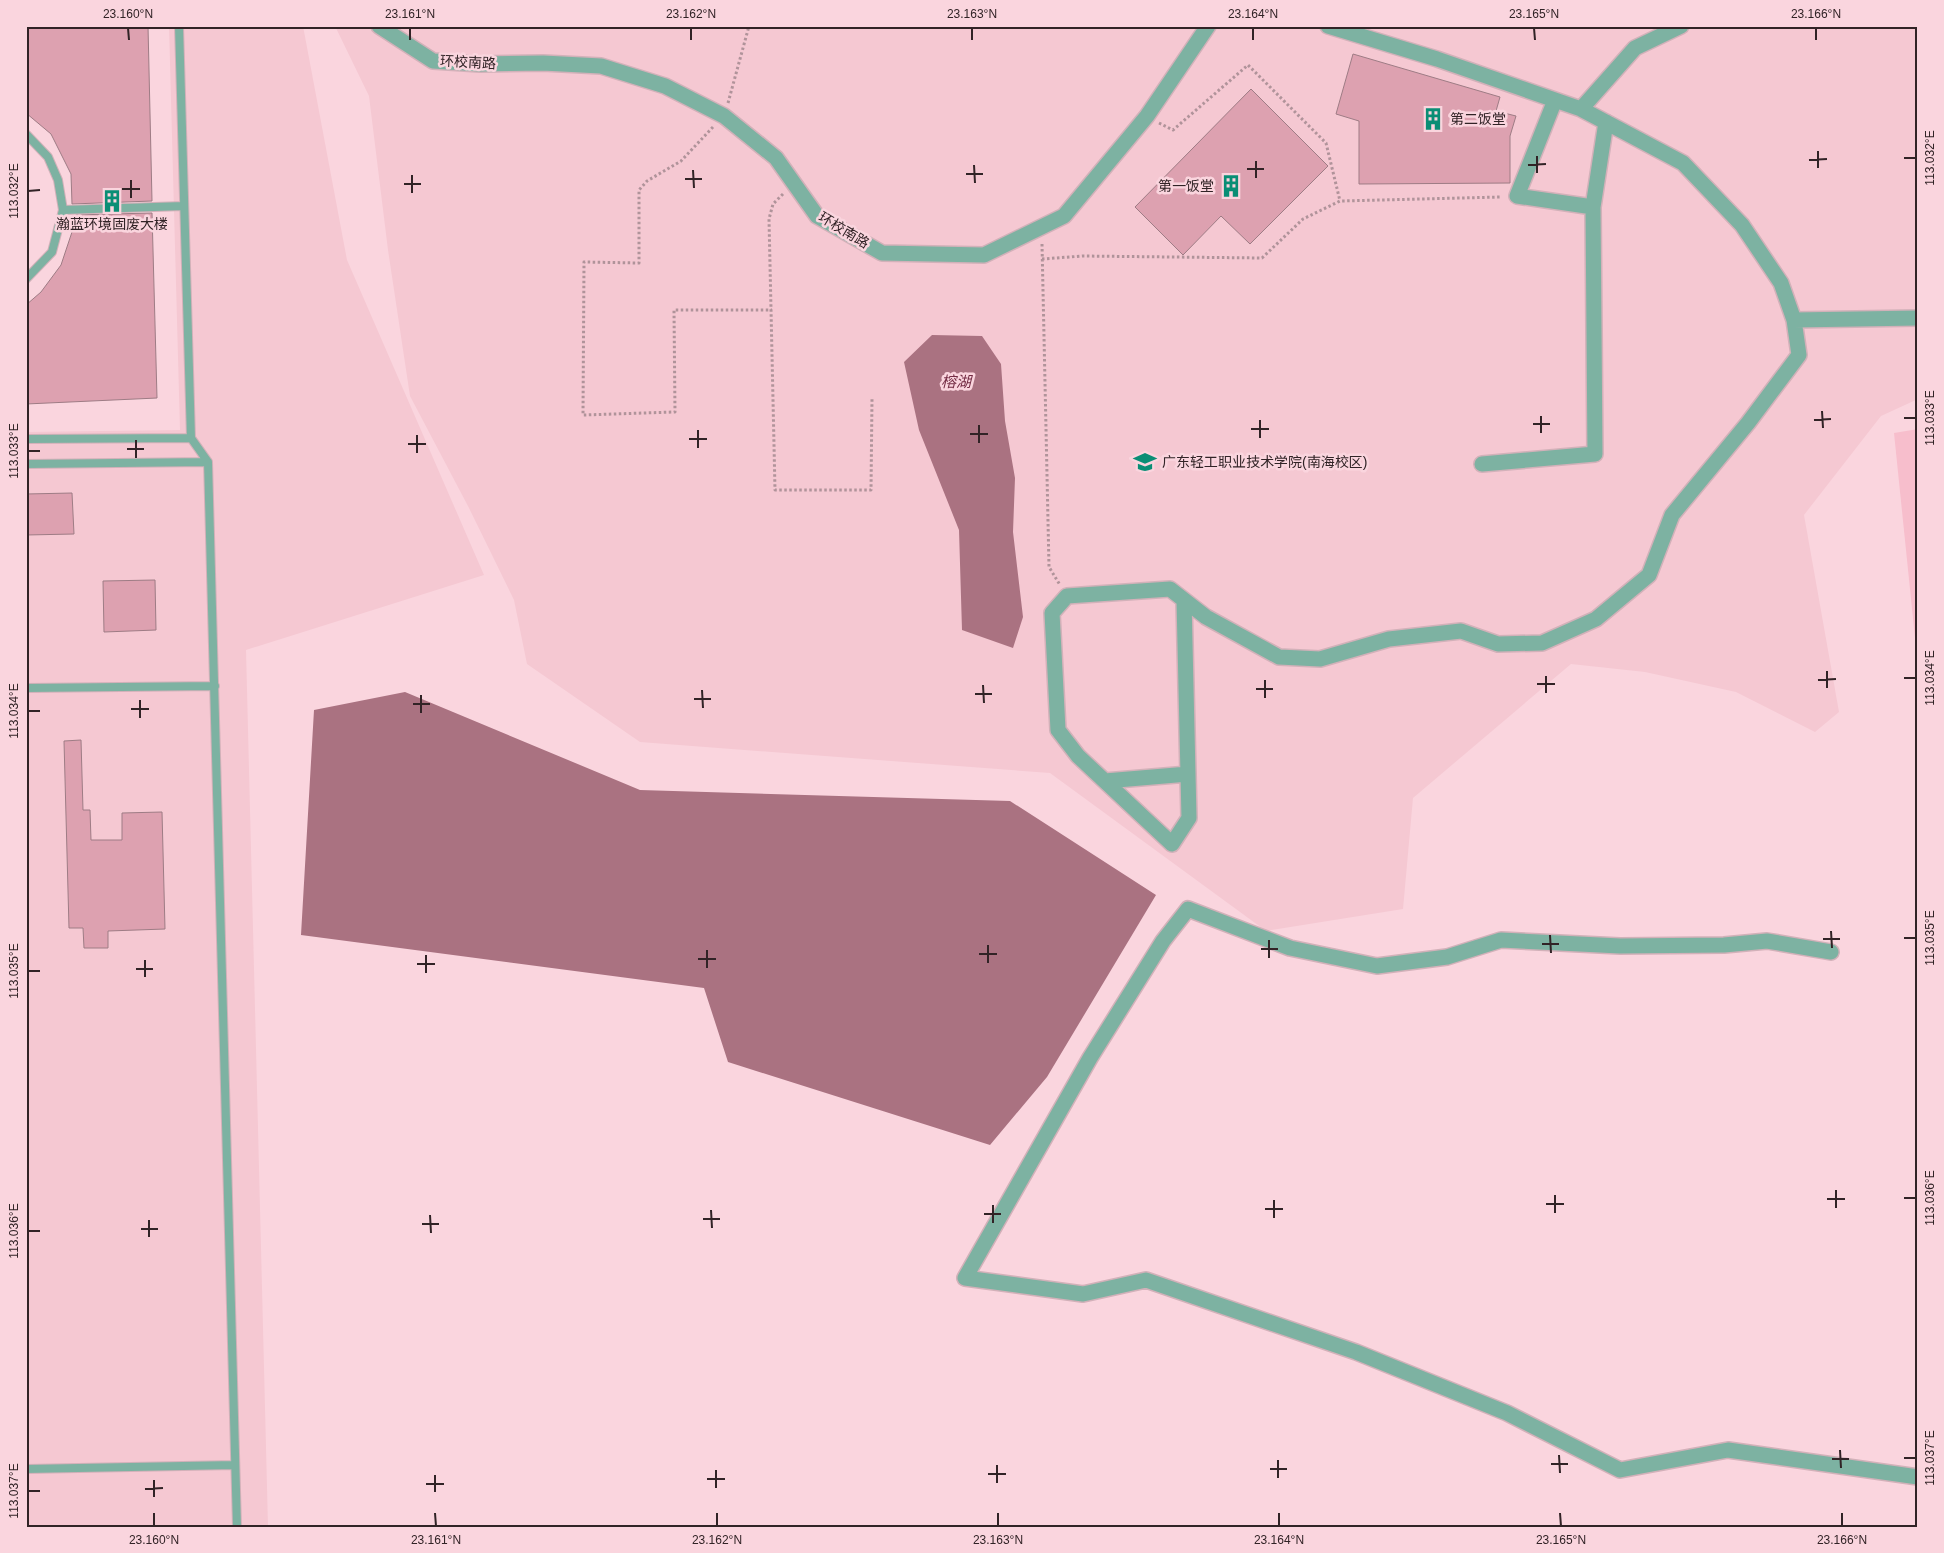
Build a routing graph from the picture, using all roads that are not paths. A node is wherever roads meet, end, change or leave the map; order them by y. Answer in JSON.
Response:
{"nodes":[{"id":1,"x":178,"y":26,"type":"edge"},
{"id":2,"x":379,"y":26,"type":"edge"},
{"id":3,"x":1208,"y":26,"type":"edge"},
{"id":4,"x":1328,"y":26,"type":"edge"},
{"id":5,"x":1681,"y":26,"type":"edge"},
{"id":6,"x":1555,"y":100,"type":"junction"},
{"id":7,"x":1581,"y":109,"type":"junction"},
{"id":8,"x":1606,"y":122,"type":"junction"},
{"id":9,"x":26,"y":134,"type":"edge"},
{"id":10,"x":184,"y":206,"type":"junction"},
{"id":11,"x":1593,"y":207,"type":"junction"},
{"id":12,"x":63,"y":210,"type":"junction"},
{"id":13,"x":26,"y":279,"type":"edge"},
{"id":14,"x":1918,"y":318,"type":"edge"},
{"id":15,"x":1794,"y":320,"type":"junction"},
{"id":16,"x":26,"y":438,"type":"edge"},
{"id":17,"x":191,"y":438,"type":"junction"},
{"id":18,"x":208,"y":462,"type":"junction"},
{"id":19,"x":26,"y":464,"type":"edge"},
{"id":20,"x":1482,"y":464,"type":"dead end"},
{"id":21,"x":1184,"y":600,"type":"junction"},
{"id":22,"x":215,"y":686,"type":"junction"},
{"id":23,"x":26,"y":688,"type":"edge"},
{"id":24,"x":1188,"y":774,"type":"junction"},
{"id":25,"x":1105,"y":781,"type":"junction"},
{"id":26,"x":1831,"y":952,"type":"dead end"},
{"id":27,"x":236,"y":1465,"type":"junction"},
{"id":28,"x":26,"y":1470,"type":"edge"},
{"id":29,"x":1918,"y":1477,"type":"edge"},
{"id":30,"x":237,"y":1527,"type":"edge"}],
"edges":[{"from":1,"to":10,"type":"lane"},
{"from":2,"to":3,"type":"street","name":"环校南路"},
{"from":4,"to":6,"type":"street"},
{"from":5,"to":7,"type":"street"},
{"from":6,"to":7,"type":"street"},
{"from":6,"to":11,"type":"street"},
{"from":7,"to":8,"type":"street"},
{"from":8,"to":11,"type":"street"},
{"from":8,"to":15,"type":"street"},
{"from":9,"to":12,"type":"lane"},
{"from":10,"to":12,"type":"lane"},
{"from":10,"to":17,"type":"lane"},
{"from":11,"to":20,"type":"street"},
{"from":12,"to":13,"type":"lane"},
{"from":14,"to":15,"type":"street"},
{"from":15,"to":21,"type":"street"},
{"from":16,"to":17,"type":"lane"},
{"from":17,"to":18,"type":"lane"},
{"from":18,"to":19,"type":"lane"},
{"from":18,"to":22,"type":"lane"},
{"from":21,"to":24,"type":"street"},
{"from":21,"to":25,"type":"street"},
{"from":22,"to":23,"type":"lane"},
{"from":22,"to":27,"type":"lane"},
{"from":24,"to":25,"type":"street"},
{"from":24,"to":25,"type":"street"},
{"from":26,"to":29,"type":"street"},
{"from":27,"to":28,"type":"lane"},
{"from":27,"to":30,"type":"lane"}]}
